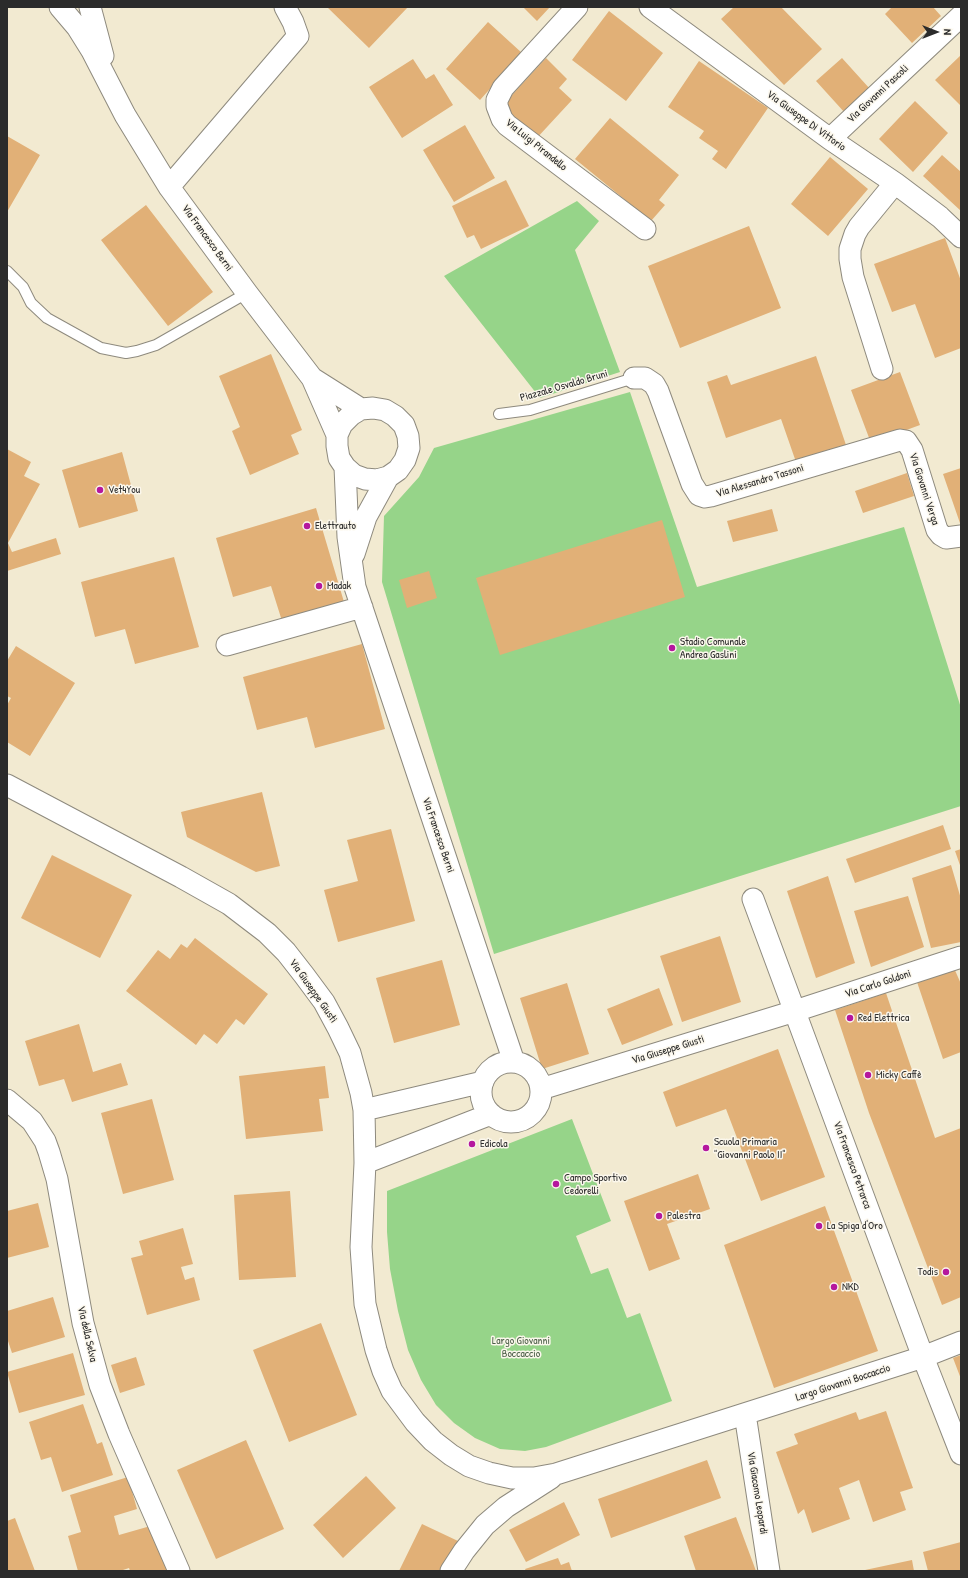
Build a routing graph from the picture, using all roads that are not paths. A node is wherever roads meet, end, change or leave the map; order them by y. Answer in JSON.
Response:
{"nodes":[{"id":1,"x":60,"y":7,"type":"edge"},
{"id":2,"x":90,"y":7,"type":"edge"},
{"id":3,"x":285,"y":7,"type":"edge"},
{"id":4,"x":577,"y":7,"type":"edge"},
{"id":5,"x":650,"y":7,"type":"edge"},
{"id":6,"x":952,"y":7,"type":"edge"},
{"id":7,"x":961,"y":16,"type":"edge"},
{"id":8,"x":113,"y":91,"type":"junction"},
{"id":9,"x":830,"y":138,"type":"junction"},
{"id":10,"x":895,"y":183,"type":"junction"},
{"id":11,"x":169,"y":187,"type":"junction"},
{"id":12,"x":645,"y":230,"type":"dead end"},
{"id":13,"x":961,"y":237,"type":"edge"},
{"id":14,"x":7,"y":271,"type":"edge"},
{"id":15,"x":247,"y":293,"type":"junction"},
{"id":16,"x":882,"y":369,"type":"dead end"},
{"id":17,"x":312,"y":378,"type":"junction"},
{"id":18,"x":634,"y":378,"type":"joint"},
{"id":19,"x":361,"y":409,"type":"junction"},
{"id":20,"x":499,"y":414,"type":"dead end"},
{"id":21,"x":338,"y":435,"type":"junction"},
{"id":22,"x":909,"y":445,"type":"joint"},
{"id":23,"x":345,"y":467,"type":"junction"},
{"id":24,"x":388,"y":477,"type":"junction"},
{"id":25,"x":961,"y":536,"type":"edge"},
{"id":26,"x":351,"y":567,"type":"junction"},
{"id":27,"x":362,"y":607,"type":"junction"},
{"id":28,"x":227,"y":646,"type":"dead end"},
{"id":29,"x":7,"y":785,"type":"edge"},
{"id":30,"x":753,"y":899,"type":"dead end"},
{"id":31,"x":961,"y":957,"type":"edge"},
{"id":32,"x":795,"y":1011,"type":"junction"},
{"id":33,"x":514,"y":1062,"type":"junction"},
{"id":34,"x":483,"y":1082,"type":"junction"},
{"id":35,"x":541,"y":1089,"type":"junction"},
{"id":36,"x":7,"y":1100,"type":"edge"},
{"id":37,"x":364,"y":1110,"type":"junction"},
{"id":38,"x":491,"y":1114,"type":"junction"},
{"id":39,"x":365,"y":1163,"type":"junction"},
{"id":40,"x":961,"y":1342,"type":"edge"},
{"id":41,"x":923,"y":1358,"type":"junction"},
{"id":42,"x":745,"y":1414,"type":"junction"},
{"id":43,"x":961,"y":1454,"type":"edge"},
{"id":44,"x":556,"y":1474,"type":"junction"},
{"id":45,"x":179,"y":1571,"type":"edge"},
{"id":46,"x":451,"y":1571,"type":"edge"},
{"id":47,"x":769,"y":1571,"type":"edge"}],
"edges":[{"from":1,"to":8,"type":"street","name":"Via Francesco Berni"},
{"from":2,"to":8,"type":"street","name":"Via Francesco Berni"},
{"from":3,"to":11,"type":"street"},
{"from":4,"to":12,"type":"street","name":"Via Luigi Pirandello"},
{"from":5,"to":9,"type":"street","name":"Via Giuseppe Di Vittorio"},
{"from":6,"to":7,"type":"street"},
{"from":7,"to":9,"type":"street","name":"Via Giovanni Pascoli"},
{"from":8,"to":11,"type":"street","name":"Via Francesco Berni"},
{"from":9,"to":10,"type":"street","name":"Via Giuseppe Di Vittorio"},
{"from":10,"to":13,"type":"street","name":"Via Giuseppe Di Vittorio"},
{"from":10,"to":16,"type":"street"},
{"from":11,"to":15,"type":"street","name":"Via Francesco Berni"},
{"from":14,"to":15,"type":"lane"},
{"from":15,"to":17,"type":"street","name":"Via Francesco Berni"},
{"from":17,"to":19,"type":"street","name":"Via Francesco Berni"},
{"from":17,"to":21,"type":"street","name":"Via Francesco Berni"},
{"from":18,"to":20,"type":"lane","name":"Piazzale Osvaldo Bruni"},
{"from":18,"to":22,"type":"street","name":"Via Alessandro Tassoni"},
{"from":19,"to":21,"type":"street"},
{"from":19,"to":24,"type":"street","name":"Via Francesco Berni"},
{"from":21,"to":23,"type":"street","name":"Via Francesco Berni"},
{"from":22,"to":25,"type":"street","name":"Via Giovanni Verga"},
{"from":23,"to":24,"type":"street"},
{"from":23,"to":26,"type":"street","name":"Via Francesco Berni"},
{"from":24,"to":26,"type":"street","name":"Via Francesco Berni"},
{"from":26,"to":27,"type":"street","name":"Via Francesco Berni"},
{"from":27,"to":28,"type":"street"},
{"from":27,"to":33,"type":"street","name":"Via Francesco Berni"},
{"from":29,"to":37,"type":"street","name":"Via Giuseppe Giusti"},
{"from":30,"to":32,"type":"street","name":"Via Francesco Petrarca"},
{"from":31,"to":32,"type":"street","name":"Via Carlo Goldoni"},
{"from":32,"to":35,"type":"street","name":"Via Giuseppe Giusti"},
{"from":32,"to":41,"type":"street","name":"Via Francesco Petrarca"},
{"from":33,"to":34,"type":"street"},
{"from":33,"to":35,"type":"street"},
{"from":34,"to":37,"type":"street"},
{"from":34,"to":38,"type":"street"},
{"from":35,"to":38,"type":"street"},
{"from":36,"to":45,"type":"street","name":"Via della Selva"},
{"from":37,"to":39,"type":"street","name":"Via Giuseppe Giusti"},
{"from":38,"to":39,"type":"street"},
{"from":39,"to":44,"type":"street","name":"Largo Giovanni Boccaccio"},
{"from":40,"to":41,"type":"street","name":"Largo Giovanni Boccaccio"},
{"from":41,"to":42,"type":"street","name":"Largo Giovanni Boccaccio"},
{"from":41,"to":43,"type":"street","name":"Via Francesco Petrarca"},
{"from":42,"to":44,"type":"street","name":"Largo Giovanni Boccaccio"},
{"from":42,"to":47,"type":"street","name":"Via Giacomo Leopardi"},
{"from":44,"to":46,"type":"street"}]}
